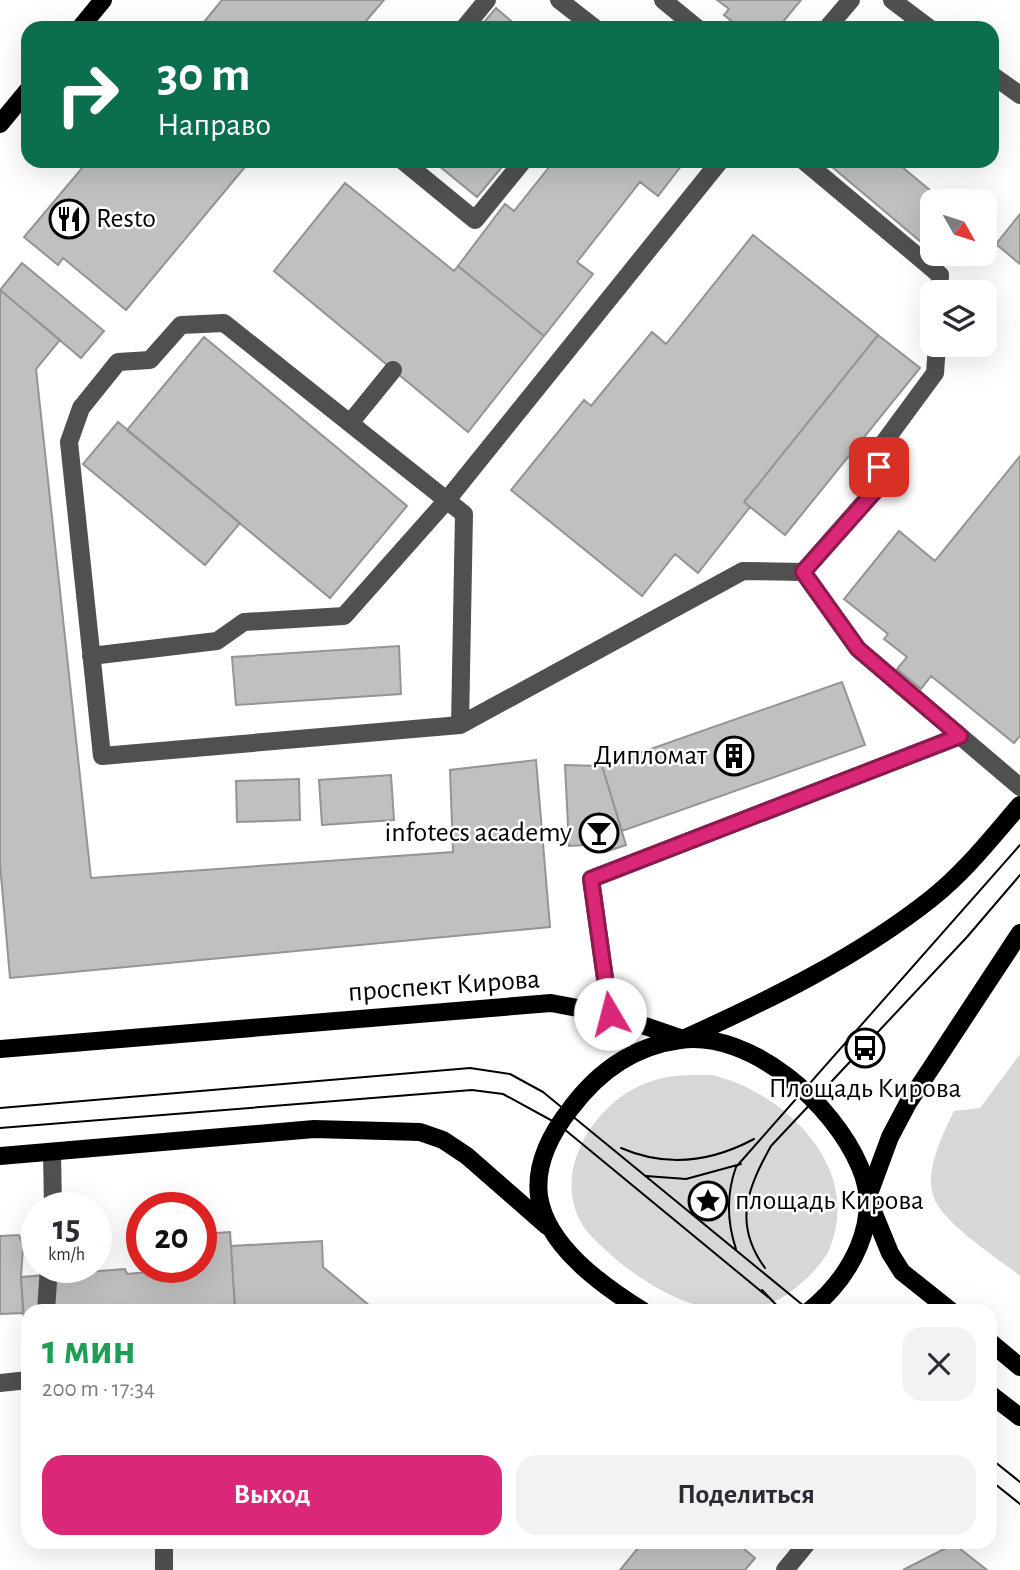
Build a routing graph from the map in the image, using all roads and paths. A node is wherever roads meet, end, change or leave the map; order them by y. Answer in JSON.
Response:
{"nodes":[{"id":1,"x":103,"y":0,"type":"edge"},
{"id":2,"x":487,"y":0,"type":"edge"},
{"id":3,"x":559,"y":0,"type":"edge"},
{"id":4,"x":663,"y":0,"type":"edge"},
{"id":5,"x":851,"y":0,"type":"edge"},
{"id":6,"x":892,"y":0,"type":"edge"},
{"id":7,"x":86,"y":21,"type":"edge"},
{"id":8,"x":470,"y":21,"type":"edge"},
{"id":9,"x":586,"y":21,"type":"edge"},
{"id":10,"x":688,"y":21,"type":"edge"},
{"id":11,"x":833,"y":21,"type":"edge"},
{"id":12,"x":920,"y":21,"type":"edge"},
{"id":13,"x":999,"y":80,"type":"edge"},
{"id":14,"x":1020,"y":95,"type":"edge"},
{"id":15,"x":21,"y":98,"type":"edge"},
{"id":16,"x":0,"y":124,"type":"edge"},
{"id":17,"x":412,"y":168,"type":"edge"},
{"id":18,"x":517,"y":168,"type":"edge"},
{"id":19,"x":714,"y":168,"type":"edge"},
{"id":20,"x":812,"y":168,"type":"edge"},
{"id":21,"x":940,"y":280,"type":"edge"},
{"id":22,"x":936,"y":357,"type":"edge"},
{"id":23,"x":393,"y":370,"type":"dead end"},
{"id":24,"x":350,"y":423,"type":"junction"},
{"id":25,"x":447,"y":500,"type":"junction"},
{"id":26,"x":803,"y":572,"type":"junction"},
{"id":27,"x":91,"y":656,"type":"junction"},
{"id":28,"x":460,"y":726,"type":"junction"},
{"id":29,"x":960,"y":736,"type":"junction"},
{"id":30,"x":1020,"y":787,"type":"edge"},
{"id":31,"x":1020,"y":805,"type":"edge"},
{"id":32,"x":1020,"y":933,"type":"edge"},
{"id":33,"x":610,"y":1014,"type":"junction"},
{"id":34,"x":683,"y":1039,"type":"junction"},
{"id":35,"x":0,"y":1049,"type":"edge"},
{"id":36,"x":52,"y":1153,"type":"junction"},
{"id":37,"x":0,"y":1156,"type":"edge"},
{"id":38,"x":53,"y":1192,"type":"edge"},
{"id":39,"x":868,"y":1197,"type":"junction"},
{"id":40,"x":552,"y":1230,"type":"junction"},
{"id":41,"x":48,"y":1283,"type":"edge"},
{"id":42,"x":46,"y":1304,"type":"edge"},
{"id":43,"x":634,"y":1304,"type":"edge"},
{"id":44,"x":817,"y":1304,"type":"edge"},
{"id":45,"x":942,"y":1304,"type":"edge"},
{"id":46,"x":997,"y":1348,"type":"edge"},
{"id":47,"x":1020,"y":1367,"type":"edge"},
{"id":48,"x":21,"y":1381,"type":"edge"},
{"id":49,"x":0,"y":1383,"type":"edge"},
{"id":50,"x":997,"y":1399,"type":"edge"},
{"id":51,"x":1020,"y":1417,"type":"edge"},
{"id":52,"x":164,"y":1549,"type":"edge"},
{"id":53,"x":802,"y":1549,"type":"edge"},
{"id":54,"x":164,"y":1570,"type":"edge"},
{"id":55,"x":785,"y":1570,"type":"edge"}],
"edges":[{"from":1,"to":7,"type":"main road"},
{"from":2,"to":8,"type":"lane"},
{"from":3,"to":9,"type":"lane"},
{"from":4,"to":10,"type":"lane"},
{"from":5,"to":11,"type":"lane"},
{"from":6,"to":12,"type":"lane"},
{"from":13,"to":14,"type":"lane"},
{"from":15,"to":16,"type":"main road"},
{"from":17,"to":18,"type":"lane"},
{"from":19,"to":25,"type":"lane"},
{"from":20,"to":21,"type":"lane"},
{"from":22,"to":26,"type":"lane"},
{"from":23,"to":24,"type":"lane"},
{"from":24,"to":25,"type":"lane"},
{"from":24,"to":27,"type":"lane"},
{"from":25,"to":27,"type":"lane"},
{"from":25,"to":28,"type":"lane"},
{"from":26,"to":28,"type":"lane"},
{"from":26,"to":29,"type":"lane"},
{"from":27,"to":28,"type":"lane"},
{"from":29,"to":30,"type":"lane"},
{"from":29,"to":33,"type":"lane"},
{"from":31,"to":34,"type":"main road"},
{"from":32,"to":39,"type":"main road"},
{"from":33,"to":34,"type":"main road","name":"проспект Кирова"},
{"from":33,"to":35,"type":"main road","name":"проспект Кирова"},
{"from":34,"to":39,"type":"main road"},
{"from":34,"to":40,"type":"main road"},
{"from":36,"to":37,"type":"main road"},
{"from":36,"to":38,"type":"lane"},
{"from":36,"to":40,"type":"main road"},
{"from":39,"to":44,"type":"main road"},
{"from":39,"to":45,"type":"main road"},
{"from":40,"to":43,"type":"main road"},
{"from":41,"to":42,"type":"lane"},
{"from":46,"to":47,"type":"main road"},
{"from":48,"to":49,"type":"lane"},
{"from":50,"to":51,"type":"main road"},
{"from":52,"to":54,"type":"lane"},
{"from":53,"to":55,"type":"lane"}]}
